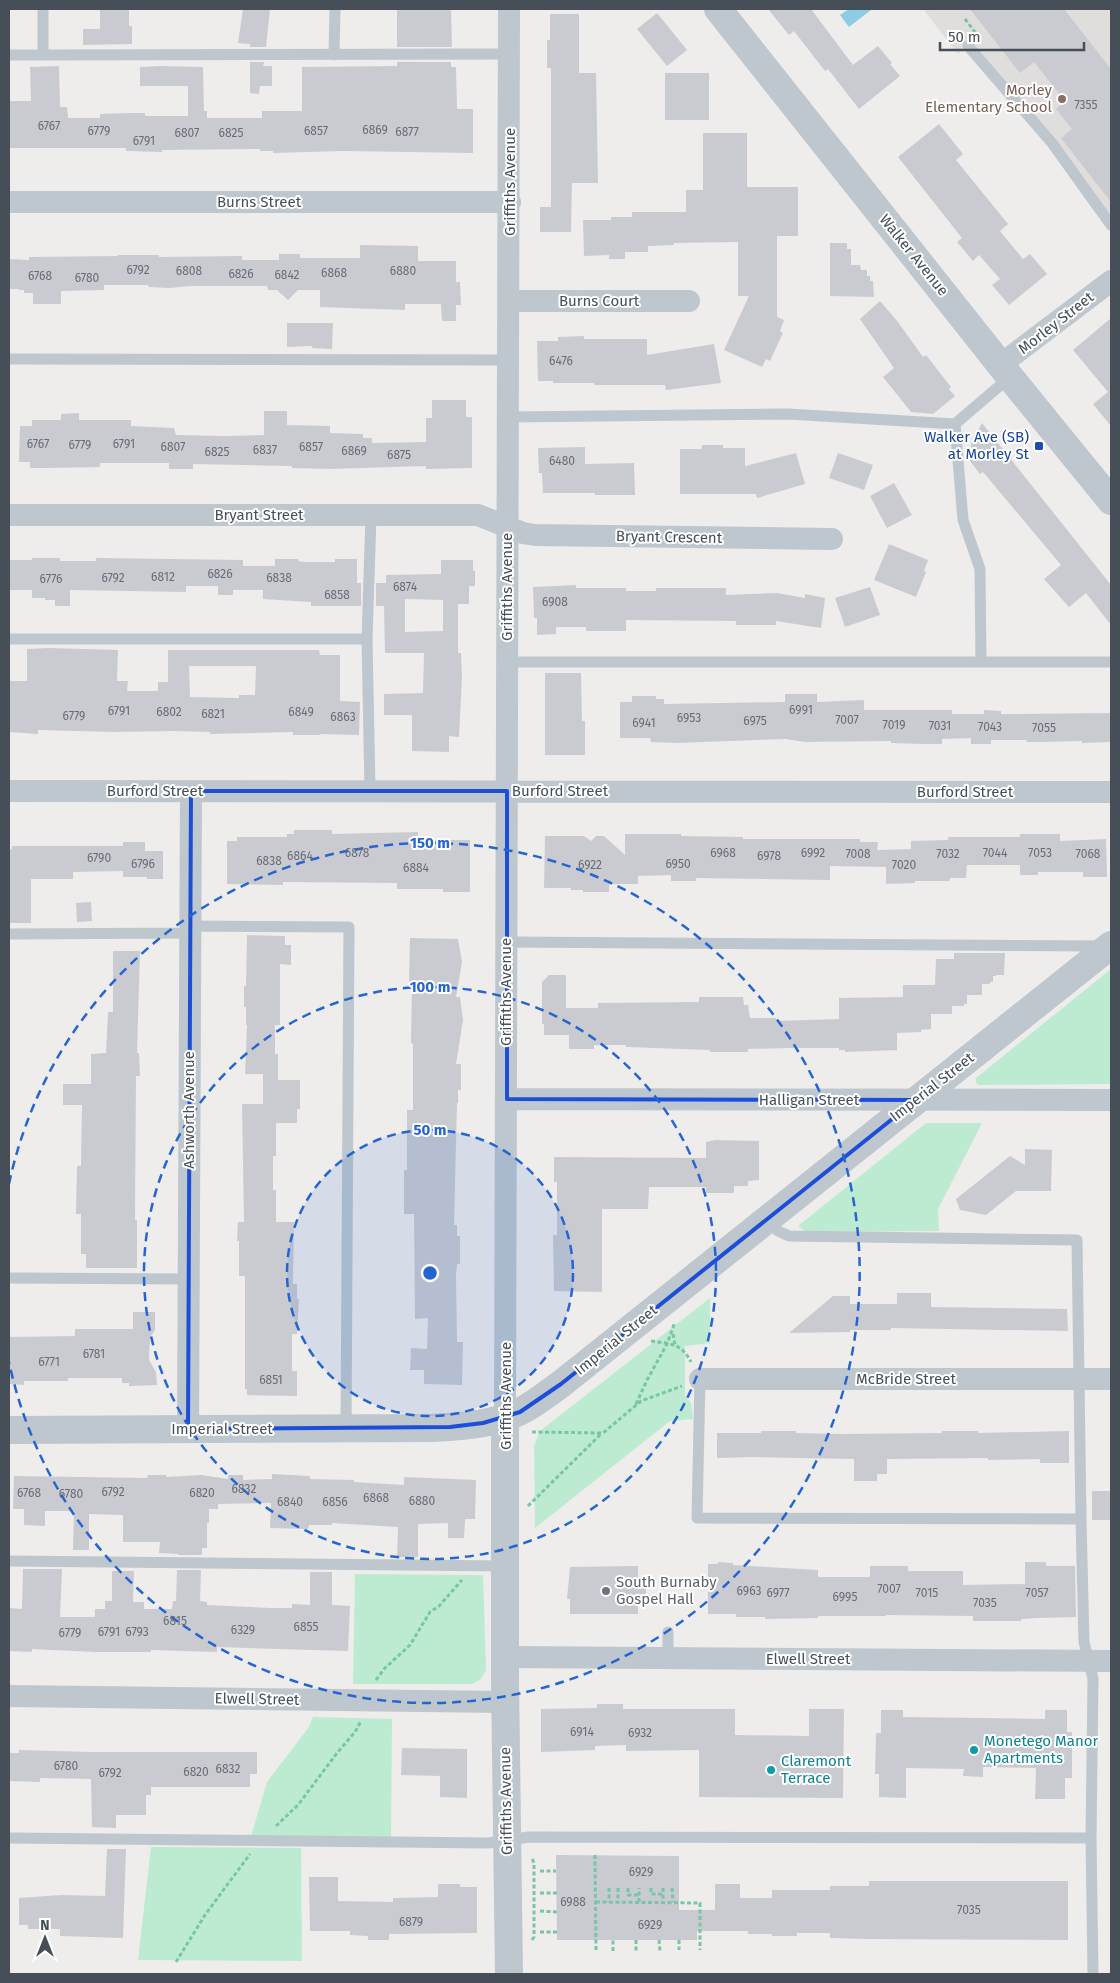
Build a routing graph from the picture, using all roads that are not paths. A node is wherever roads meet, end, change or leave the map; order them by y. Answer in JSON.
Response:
{"nodes":[{"id":1,"x":43,"y":9,"type":"edge"},
{"id":2,"x":335,"y":9,"type":"edge"},
{"id":3,"x":509,"y":9,"type":"edge"},
{"id":4,"x":718,"y":9,"type":"edge"},
{"id":5,"x":968,"y":46,"type":"dead end"},
{"id":6,"x":9,"y":54,"type":"edge"},
{"id":7,"x":510,"y":54,"type":"junction"},
{"id":8,"x":43,"y":55,"type":"junction"},
{"id":9,"x":334,"y":55,"type":"junction"},
{"id":10,"x":9,"y":202,"type":"edge"},
{"id":11,"x":510,"y":202,"type":"junction"},
{"id":12,"x":1111,"y":225,"type":"edge"},
{"id":13,"x":1111,"y":281,"type":"edge"},
{"id":14,"x":509,"y":301,"type":"junction"},
{"id":15,"x":689,"y":301,"type":"dead end"},
{"id":16,"x":9,"y":359,"type":"edge"},
{"id":17,"x":509,"y":360,"type":"junction"},
{"id":18,"x":1005,"y":371,"type":"junction"},
{"id":19,"x":509,"y":417,"type":"junction"},
{"id":20,"x":954,"y":424,"type":"junction"},
{"id":21,"x":1111,"y":501,"type":"edge"},
{"id":22,"x":9,"y":515,"type":"edge"},
{"id":23,"x":371,"y":515,"type":"junction"},
{"id":24,"x":508,"y":526,"type":"junction"},
{"id":25,"x":832,"y":539,"type":"dead end"},
{"id":26,"x":9,"y":639,"type":"edge"},
{"id":27,"x":368,"y":639,"type":"junction"},
{"id":28,"x":507,"y":662,"type":"junction"},
{"id":29,"x":982,"y":662,"type":"junction"},
{"id":30,"x":1111,"y":662,"type":"edge"},
{"id":31,"x":370,"y":790,"type":"junction"},
{"id":32,"x":9,"y":791,"type":"edge"},
{"id":33,"x":190,"y":791,"type":"junction"},
{"id":34,"x":507,"y":791,"type":"junction"},
{"id":35,"x":1111,"y":792,"type":"edge"},
{"id":36,"x":189,"y":929,"type":"junction"},
{"id":37,"x":9,"y":934,"type":"edge"},
{"id":38,"x":506,"y":942,"type":"junction"},
{"id":39,"x":1111,"y":946,"type":"edge"},
{"id":40,"x":507,"y":1099,"type":"junction"},
{"id":41,"x":916,"y":1100,"type":"junction"},
{"id":42,"x":1111,"y":1100,"type":"edge"},
{"id":43,"x":768,"y":1219,"type":"junction"},
{"id":44,"x":9,"y":1278,"type":"edge"},
{"id":45,"x":189,"y":1278,"type":"junction"},
{"id":46,"x":700,"y":1379,"type":"joint"},
{"id":47,"x":1079,"y":1379,"type":"junction"},
{"id":48,"x":1111,"y":1379,"type":"edge"},
{"id":49,"x":505,"y":1418,"type":"junction"},
{"id":50,"x":188,"y":1429,"type":"junction"},
{"id":51,"x":346,"y":1429,"type":"junction"},
{"id":52,"x":9,"y":1430,"type":"edge"},
{"id":53,"x":1081,"y":1519,"type":"junction"},
{"id":54,"x":9,"y":1561,"type":"edge"},
{"id":55,"x":505,"y":1566,"type":"junction"},
{"id":56,"x":668,"y":1632,"type":"dead end"},
{"id":57,"x":505,"y":1657,"type":"junction"},
{"id":58,"x":668,"y":1658,"type":"junction"},
{"id":59,"x":1088,"y":1661,"type":"junction"},
{"id":60,"x":1111,"y":1661,"type":"edge"},
{"id":61,"x":9,"y":1696,"type":"edge"},
{"id":62,"x":505,"y":1702,"type":"junction"},
{"id":63,"x":9,"y":1838,"type":"edge"},
{"id":64,"x":1091,"y":1838,"type":"junction"},
{"id":65,"x":507,"y":1840,"type":"junction"},
{"id":66,"x":509,"y":1974,"type":"edge"},
{"id":67,"x":1093,"y":1974,"type":"edge"}],
"edges":[{"from":1,"to":8,"type":"lane"},
{"from":2,"to":9,"type":"lane"},
{"from":3,"to":7,"type":"street","name":"Griffiths Avenue"},
{"from":4,"to":18,"type":"street","name":"Walker Avenue"},
{"from":5,"to":12,"type":"lane"},
{"from":6,"to":8,"type":"lane"},
{"from":7,"to":9,"type":"lane"},
{"from":7,"to":11,"type":"street","name":"Griffiths Avenue"},
{"from":8,"to":9,"type":"lane"},
{"from":10,"to":11,"type":"street","name":"Burns Street"},
{"from":11,"to":14,"type":"street","name":"Griffiths Avenue"},
{"from":13,"to":18,"type":"street","name":"Morley Street"},
{"from":14,"to":15,"type":"street","name":"Burns Court"},
{"from":14,"to":17,"type":"street","name":"Griffiths Avenue"},
{"from":16,"to":17,"type":"lane"},
{"from":17,"to":19,"type":"street","name":"Griffiths Avenue"},
{"from":18,"to":20,"type":"lane"},
{"from":18,"to":21,"type":"street","name":"Walker Avenue"},
{"from":19,"to":20,"type":"lane"},
{"from":19,"to":24,"type":"street","name":"Griffiths Avenue"},
{"from":20,"to":29,"type":"lane"},
{"from":22,"to":23,"type":"street","name":"Bryant Street"},
{"from":23,"to":24,"type":"street","name":"Bryant Street"},
{"from":23,"to":27,"type":"lane"},
{"from":24,"to":25,"type":"street","name":"Bryant Crescent"},
{"from":24,"to":28,"type":"street","name":"Griffiths Avenue"},
{"from":26,"to":27,"type":"lane"},
{"from":27,"to":31,"type":"lane"},
{"from":28,"to":29,"type":"lane"},
{"from":28,"to":34,"type":"street","name":"Griffiths Avenue"},
{"from":29,"to":30,"type":"lane"},
{"from":31,"to":33,"type":"street","name":"Burford Street"},
{"from":31,"to":34,"type":"street","name":"Burford Street"},
{"from":32,"to":33,"type":"street","name":"Burford Street"},
{"from":33,"to":36,"type":"street","name":"Ashworth Avenue"},
{"from":34,"to":35,"type":"street","name":"Burford Street"},
{"from":34,"to":38,"type":"street","name":"Griffiths Avenue"},
{"from":36,"to":37,"type":"lane"},
{"from":36,"to":45,"type":"street","name":"Ashworth Avenue"},
{"from":36,"to":51,"type":"lane"},
{"from":38,"to":39,"type":"lane"},
{"from":38,"to":40,"type":"street","name":"Griffiths Avenue"},
{"from":39,"to":41,"type":"street","name":"Imperial Street"},
{"from":40,"to":41,"type":"street","name":"Halligan Street"},
{"from":40,"to":49,"type":"street","name":"Griffiths Avenue"},
{"from":41,"to":42,"type":"street","name":"Halligan Street"},
{"from":41,"to":43,"type":"street","name":"Imperial Street"},
{"from":43,"to":47,"type":"lane"},
{"from":43,"to":49,"type":"street","name":"Imperial Street"},
{"from":44,"to":45,"type":"lane"},
{"from":45,"to":50,"type":"street","name":"Ashworth Avenue"},
{"from":46,"to":47,"type":"street","name":"McBride Street"},
{"from":46,"to":53,"type":"lane"},
{"from":47,"to":48,"type":"street","name":"McBride Street"},
{"from":47,"to":53,"type":"lane"},
{"from":49,"to":51,"type":"street","name":"Imperial Street"},
{"from":49,"to":55,"type":"street","name":"Griffiths Avenue"},
{"from":50,"to":51,"type":"street","name":"Imperial Street"},
{"from":50,"to":52,"type":"street","name":"Imperial Street"},
{"from":53,"to":59,"type":"lane"},
{"from":54,"to":55,"type":"lane"},
{"from":55,"to":57,"type":"street","name":"Griffiths Avenue"},
{"from":56,"to":58,"type":"lane"},
{"from":57,"to":58,"type":"street","name":"Elwell Street"},
{"from":57,"to":62,"type":"street","name":"Griffiths Avenue"},
{"from":58,"to":59,"type":"street","name":"Elwell Street"},
{"from":59,"to":60,"type":"street","name":"Elwell Street"},
{"from":59,"to":64,"type":"lane"},
{"from":61,"to":62,"type":"street","name":"Elwell Street"},
{"from":62,"to":65,"type":"street","name":"Griffiths Avenue"},
{"from":63,"to":65,"type":"lane"},
{"from":64,"to":65,"type":"lane"},
{"from":64,"to":67,"type":"lane"},
{"from":65,"to":66,"type":"street","name":"Griffiths Avenue"}]}
